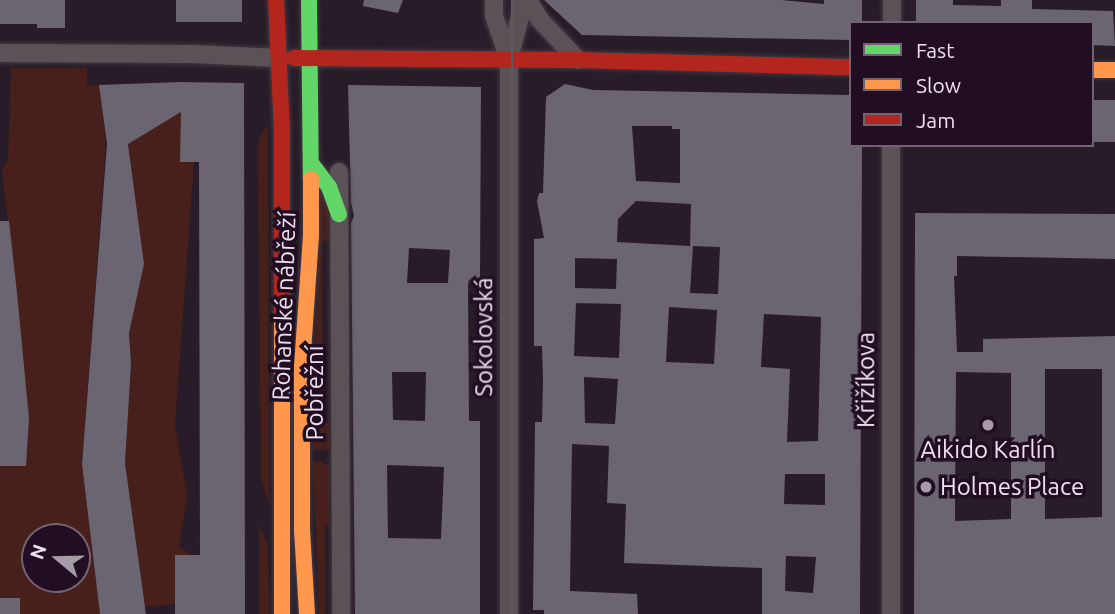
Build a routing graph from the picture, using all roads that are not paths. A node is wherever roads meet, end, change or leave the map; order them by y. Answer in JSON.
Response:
{"nodes":[{"id":1,"x":276,"y":0,"type":"edge"},
{"id":2,"x":309,"y":0,"type":"edge"},
{"id":3,"x":494,"y":0,"type":"edge"},
{"id":4,"x":522,"y":0,"type":"edge"},
{"id":5,"x":528,"y":0,"type":"edge"},
{"id":6,"x":892,"y":0,"type":"edge"},
{"id":7,"x":892,"y":21,"type":"edge"},
{"id":8,"x":0,"y":52,"type":"edge"},
{"id":9,"x":280,"y":58,"type":"junction"},
{"id":10,"x":310,"y":58,"type":"junction"},
{"id":11,"x":509,"y":59,"type":"junction"},
{"id":12,"x":578,"y":60,"type":"junction"},
{"id":13,"x":849,"y":67,"type":"edge"},
{"id":14,"x":1094,"y":69,"type":"edge"},
{"id":15,"x":1115,"y":70,"type":"edge"},
{"id":16,"x":891,"y":147,"type":"edge"},
{"id":17,"x":311,"y":163,"type":"junction"},
{"id":18,"x":339,"y":172,"type":"dead end"},
{"id":19,"x":339,"y":214,"type":"junction"},
{"id":20,"x":282,"y":614,"type":"edge"},
{"id":21,"x":307,"y":614,"type":"edge"},
{"id":22,"x":341,"y":614,"type":"edge"},
{"id":23,"x":509,"y":614,"type":"edge"},
{"id":24,"x":891,"y":614,"type":"edge"}],
"edges":[{"from":1,"to":9,"type":"main road","name":"Rohanské nábřeží"},
{"from":2,"to":10,"type":"main road","name":"Rohanské nábřeží"},
{"from":3,"to":11,"type":"street","name":"Sokolovská"},
{"from":4,"to":11,"type":"street","name":"Sokolovská"},
{"from":5,"to":12,"type":"street"},
{"from":6,"to":7,"type":"street"},
{"from":8,"to":9,"type":"street"},
{"from":9,"to":10,"type":"main road"},
{"from":9,"to":20,"type":"main road","name":"Rohanské nábřeží"},
{"from":10,"to":11,"type":"main road"},
{"from":10,"to":17,"type":"main road","name":"Rohanské nábřeží"},
{"from":11,"to":12,"type":"main road"},
{"from":11,"to":23,"type":"street","name":"Sokolovská"},
{"from":12,"to":13,"type":"main road"},
{"from":14,"to":15,"type":"main road"},
{"from":16,"to":24,"type":"street","name":"Křižíkova"},
{"from":17,"to":19,"type":"main road"},
{"from":17,"to":21,"type":"main road","name":"Rohanské nábřeží"},
{"from":18,"to":19,"type":"street","name":"Pobřežní"},
{"from":19,"to":22,"type":"street","name":"Pobřežní"}]}
